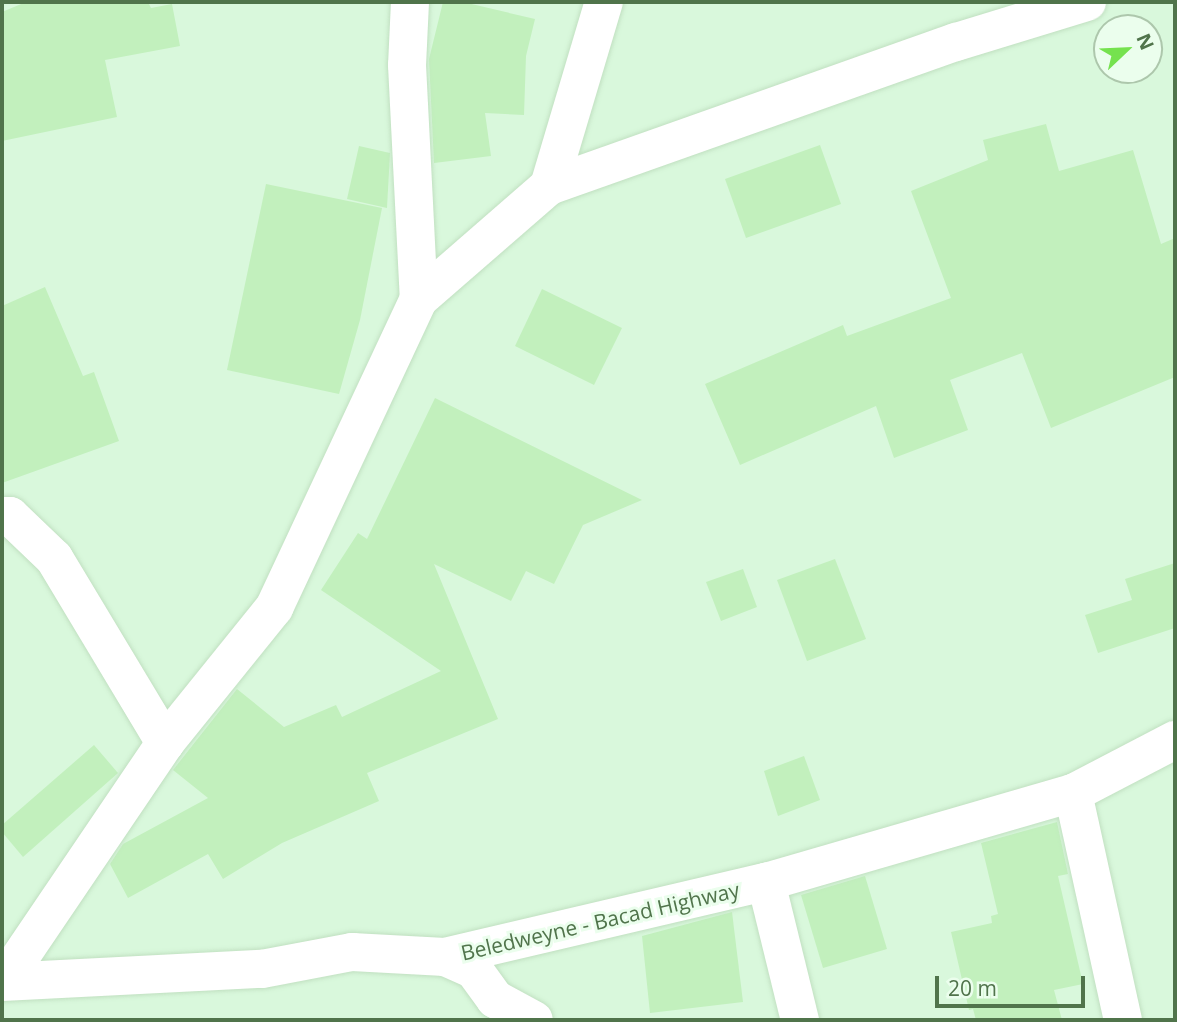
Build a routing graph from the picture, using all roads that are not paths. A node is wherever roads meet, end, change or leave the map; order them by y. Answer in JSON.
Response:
{"nodes":[{"id":1,"x":410,"y":2,"type":"edge"},
{"id":2,"x":604,"y":2,"type":"edge"},
{"id":3,"x":1087,"y":2,"type":"edge"},
{"id":4,"x":549,"y":186,"type":"junction"},
{"id":5,"x":419,"y":299,"type":"junction"},
{"id":6,"x":2,"y":516,"type":"edge"},
{"id":7,"x":1175,"y":740,"type":"edge"},
{"id":8,"x":165,"y":743,"type":"junction"},
{"id":9,"x":1073,"y":793,"type":"junction"},
{"id":10,"x":766,"y":882,"type":"junction"},
{"id":11,"x":445,"y":957,"type":"junction"},
{"id":12,"x":3,"y":981,"type":"edge"},
{"id":13,"x":534,"y":1020,"type":"edge"},
{"id":14,"x":800,"y":1020,"type":"edge"},
{"id":15,"x":1124,"y":1020,"type":"edge"}],
"edges":[{"from":1,"to":5,"type":"street"},
{"from":2,"to":4,"type":"street"},
{"from":3,"to":4,"type":"street"},
{"from":4,"to":5,"type":"street"},
{"from":5,"to":8,"type":"street"},
{"from":6,"to":8,"type":"street"},
{"from":7,"to":9,"type":"street","name":"Beledweyne - Bacad Highway"},
{"from":8,"to":12,"type":"street"},
{"from":9,"to":10,"type":"street","name":"Beledweyne - Bacad Highway"},
{"from":9,"to":15,"type":"street"},
{"from":10,"to":11,"type":"street","name":"Beledweyne - Bacad Highway"},
{"from":10,"to":14,"type":"street"},
{"from":11,"to":12,"type":"street","name":"Beledweyne - Bacad Highway"},
{"from":11,"to":13,"type":"street"}]}
